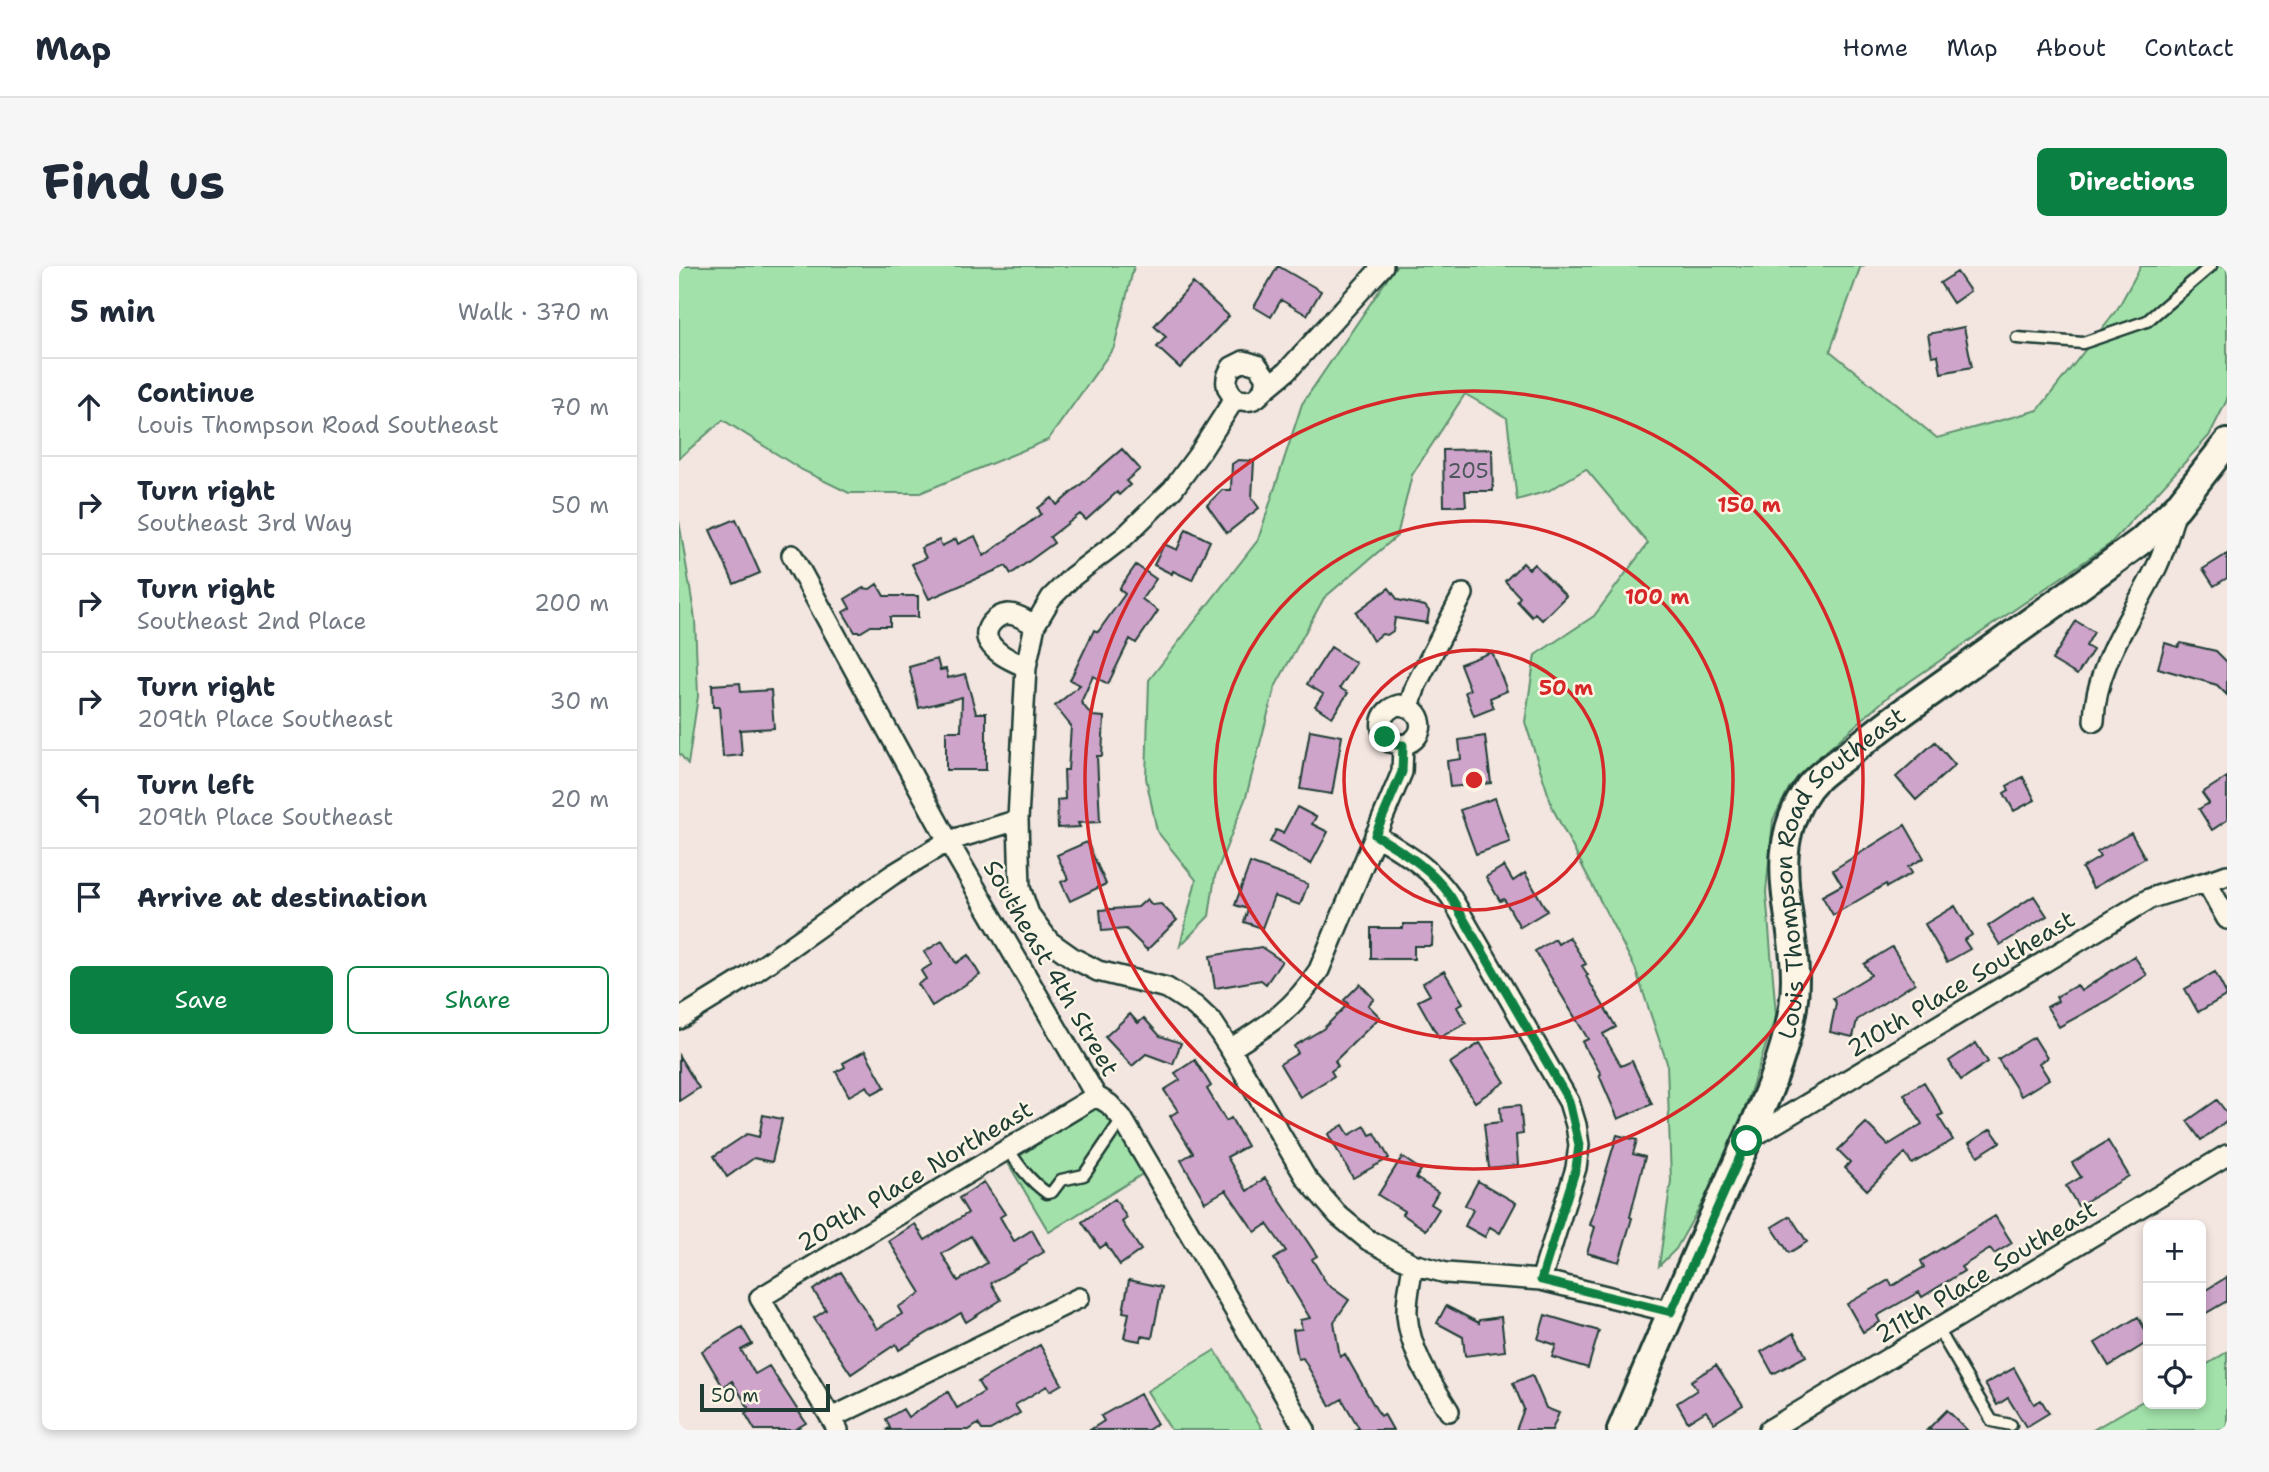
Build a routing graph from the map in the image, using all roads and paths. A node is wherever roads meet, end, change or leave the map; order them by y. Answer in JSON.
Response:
{"nodes":[{"id":1,"x":1383,"y":266,"type":"edge"},
{"id":2,"x":2211,"y":266,"type":"edge"},
{"id":3,"x":2017,"y":338,"type":"dead end"},
{"id":4,"x":1264,"y":390,"type":"junction"},
{"id":5,"x":1235,"y":398,"type":"junction"},
{"id":6,"x":2227,"y":443,"type":"edge"},
{"id":7,"x":2177,"y":507,"type":"junction"},
{"id":8,"x":792,"y":555,"type":"dead end"},
{"id":9,"x":1463,"y":594,"type":"dead end"},
{"id":10,"x":1035,"y":625,"type":"junction"},
{"id":11,"x":1026,"y":667,"type":"junction"},
{"id":12,"x":1409,"y":707,"type":"junction"},
{"id":13,"x":2094,"y":721,"type":"dead end"},
{"id":14,"x":1403,"y":745,"type":"junction"},
{"id":15,"x":1018,"y":820,"type":"junction"},
{"id":16,"x":1375,"y":835,"type":"junction"},
{"id":17,"x":948,"y":841,"type":"junction"},
{"id":18,"x":2227,"y":875,"type":"edge"},
{"id":19,"x":2207,"y":883,"type":"junction"},
{"id":20,"x":2227,"y":919,"type":"edge"},
{"id":21,"x":679,"y":1019,"type":"edge"},
{"id":22,"x":1230,"y":1049,"type":"junction"},
{"id":23,"x":1096,"y":1096,"type":"junction"},
{"id":24,"x":1122,"y":1118,"type":"junction"},
{"id":25,"x":1747,"y":1141,"type":"junction"},
{"id":26,"x":1007,"y":1149,"type":"junction"},
{"id":27,"x":2227,"y":1155,"type":"edge"},
{"id":28,"x":1413,"y":1265,"type":"junction"},
{"id":29,"x":1541,"y":1280,"type":"junction"},
{"id":30,"x":1079,"y":1298,"type":"dead end"},
{"id":31,"x":1671,"y":1312,"type":"junction"},
{"id":32,"x":1938,"y":1329,"type":"junction"},
{"id":33,"x":1450,"y":1411,"type":"dead end"},
{"id":34,"x":834,"y":1424,"type":"edge"},
{"id":35,"x":2011,"y":1425,"type":"dead end"},
{"id":36,"x":1305,"y":1430,"type":"edge"},
{"id":37,"x":1621,"y":1430,"type":"edge"},
{"id":38,"x":1769,"y":1430,"type":"edge"}],
"edges":[{"from":1,"to":4,"type":"street"},
{"from":2,"to":3,"type":"lane"},
{"from":4,"to":5,"type":"street"},
{"from":4,"to":5,"type":"street"},
{"from":5,"to":10,"type":"street"},
{"from":6,"to":7,"type":"street","name":"Louis Thompson Road Southeast"},
{"from":7,"to":13,"type":"street"},
{"from":7,"to":25,"type":"street","name":"Louis Thompson Road Southeast"},
{"from":8,"to":17,"type":"street","name":"Southeast 4th Street"},
{"from":9,"to":12,"type":"street"},
{"from":10,"to":11,"type":"street"},
{"from":10,"to":11,"type":"street"},
{"from":11,"to":15,"type":"street"},
{"from":12,"to":14,"type":"street"},
{"from":12,"to":14,"type":"street"},
{"from":14,"to":16,"type":"street"},
{"from":15,"to":17,"type":"street"},
{"from":15,"to":22,"type":"street"},
{"from":16,"to":22,"type":"street"},
{"from":16,"to":29,"type":"street"},
{"from":17,"to":21,"type":"street"},
{"from":17,"to":23,"type":"street","name":"Southeast 4th Street"},
{"from":18,"to":19,"type":"street","name":"210th Place Southeast"},
{"from":19,"to":20,"type":"street"},
{"from":19,"to":25,"type":"street","name":"210th Place Southeast"},
{"from":22,"to":28,"type":"street"},
{"from":23,"to":24,"type":"street","name":"Southeast 4th Street"},
{"from":23,"to":26,"type":"street","name":"209th Place Northeast"},
{"from":24,"to":26,"type":"lane"},
{"from":24,"to":36,"type":"street","name":"Southeast 4th Street"},
{"from":25,"to":31,"type":"street","name":"Louis Thompson Road Southeast"},
{"from":26,"to":34,"type":"street","name":"209th Place Northeast"},
{"from":27,"to":32,"type":"street","name":"211th Place Southeast"},
{"from":28,"to":29,"type":"street"},
{"from":28,"to":33,"type":"street"},
{"from":29,"to":31,"type":"street"},
{"from":30,"to":34,"type":"street"},
{"from":31,"to":37,"type":"street","name":"Louis Thompson Road Southeast"},
{"from":32,"to":35,"type":"lane"},
{"from":32,"to":38,"type":"street","name":"211th Place Southeast"}]}
